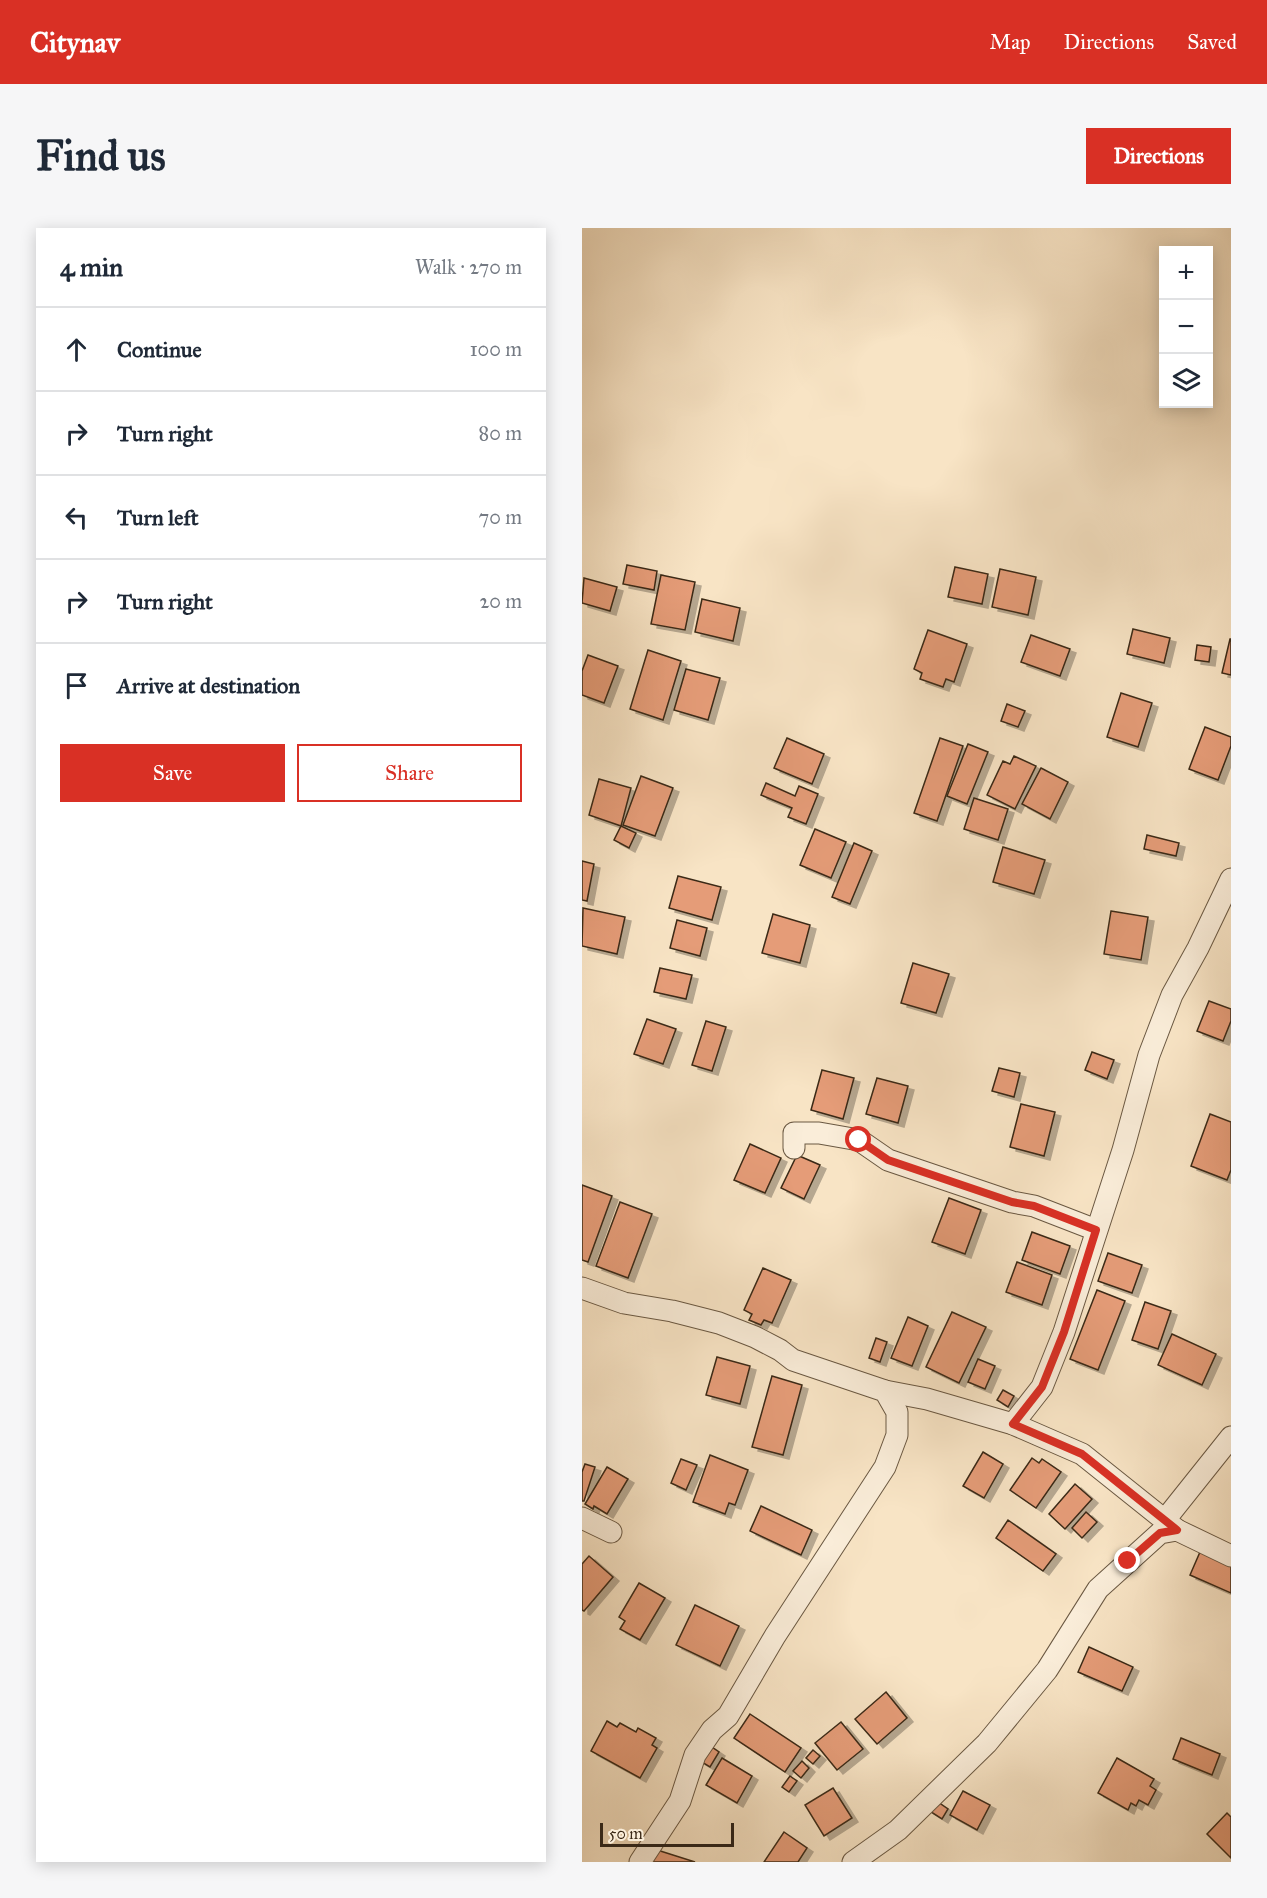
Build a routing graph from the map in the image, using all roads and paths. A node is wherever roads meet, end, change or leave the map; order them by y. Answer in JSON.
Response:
{"nodes":[{"id":1,"x":1231,"y":879,"type":"edge"},
{"id":2,"x":794,"y":1148,"type":"dead end"},
{"id":3,"x":1096,"y":1230,"type":"junction"},
{"id":4,"x":582,"y":1288,"type":"edge"},
{"id":5,"x":885,"y":1391,"type":"junction"},
{"id":6,"x":1013,"y":1424,"type":"junction"},
{"id":7,"x":1231,"y":1437,"type":"edge"},
{"id":8,"x":582,"y":1518,"type":"edge"},
{"id":9,"x":1171,"y":1526,"type":"junction"},
{"id":10,"x":611,"y":1532,"type":"dead end"},
{"id":11,"x":1231,"y":1556,"type":"edge"},
{"id":12,"x":640,"y":1862,"type":"edge"},
{"id":13,"x":853,"y":1862,"type":"edge"}],
"edges":[{"from":1,"to":3,"type":"street"},
{"from":2,"to":3,"type":"street"},
{"from":3,"to":6,"type":"street"},
{"from":4,"to":5,"type":"street"},
{"from":5,"to":6,"type":"street"},
{"from":5,"to":12,"type":"street"},
{"from":6,"to":9,"type":"street"},
{"from":7,"to":9,"type":"street"},
{"from":8,"to":10,"type":"street"},
{"from":9,"to":11,"type":"street"},
{"from":9,"to":13,"type":"street"}]}
